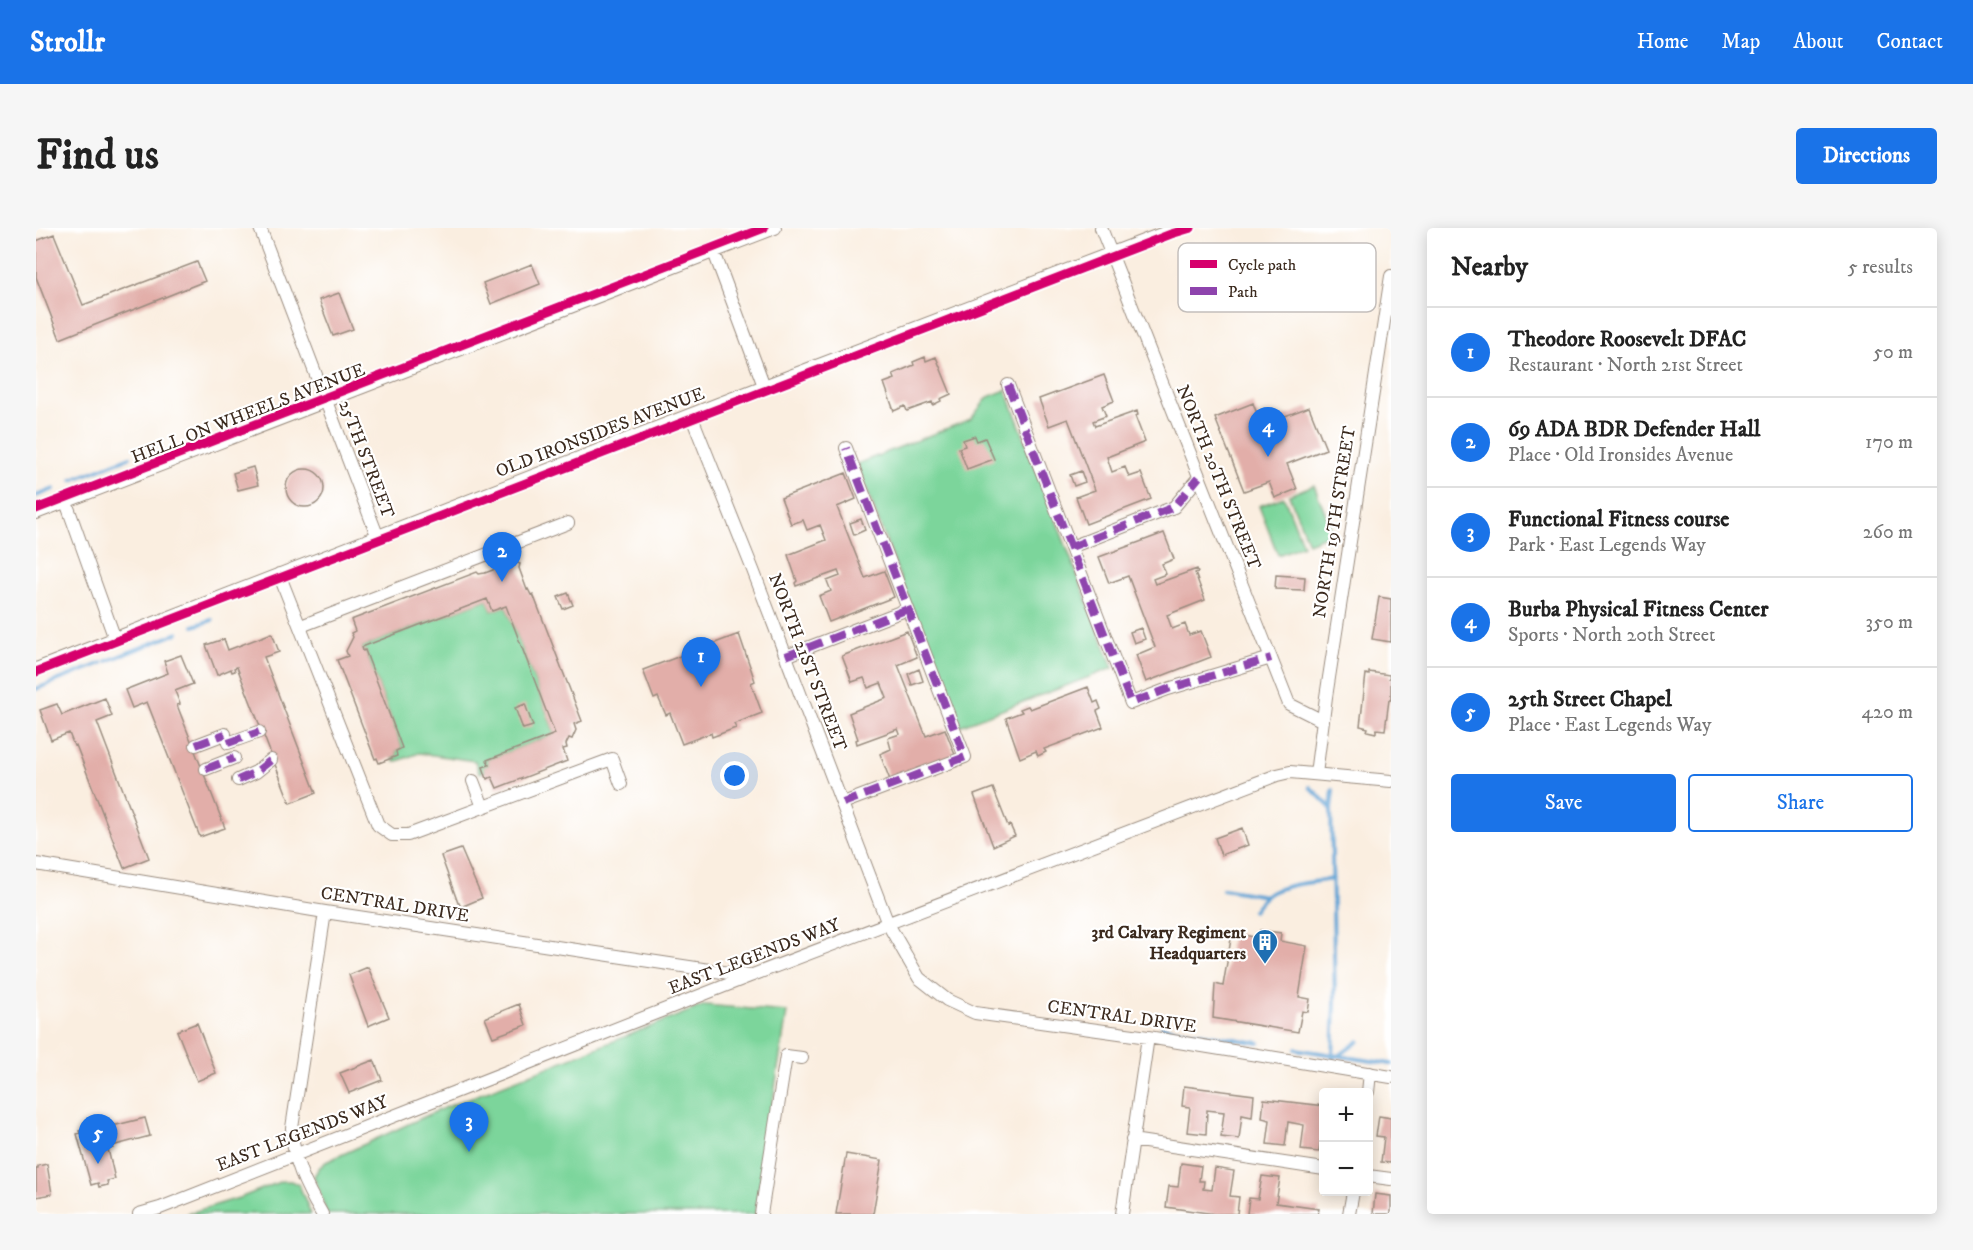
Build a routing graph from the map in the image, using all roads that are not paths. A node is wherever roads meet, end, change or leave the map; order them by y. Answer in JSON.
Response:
{"nodes":[{"id":1,"x":260,"y":228,"type":"edge"},
{"id":2,"x":775,"y":228,"type":"edge"},
{"id":3,"x":1101,"y":228,"type":"edge"},
{"id":4,"x":1177,"y":228,"type":"edge"},
{"id":5,"x":714,"y":252,"type":"junction"},
{"id":6,"x":1111,"y":253,"type":"junction"},
{"id":7,"x":1391,"y":276,"type":"edge"},
{"id":8,"x":1008,"y":385,"type":"dead end"},
{"id":9,"x":764,"y":386,"type":"junction"},
{"id":10,"x":326,"y":401,"type":"junction"},
{"id":11,"x":691,"y":415,"type":"junction"},
{"id":12,"x":846,"y":448,"type":"dead end"},
{"id":13,"x":1199,"y":477,"type":"junction"},
{"id":14,"x":66,"y":502,"type":"junction"},
{"id":15,"x":36,"y":513,"type":"edge"},
{"id":16,"x":568,"y":523,"type":"dead end"},
{"id":17,"x":377,"y":536,"type":"junction"},
{"id":18,"x":1071,"y":547,"type":"junction"},
{"id":19,"x":279,"y":574,"type":"junction"},
{"id":20,"x":908,"y":609,"type":"junction"},
{"id":21,"x":301,"y":626,"type":"junction"},
{"id":22,"x":115,"y":639,"type":"junction"},
{"id":23,"x":786,"y":656,"type":"junction"},
{"id":24,"x":1270,"y":658,"type":"junction"},
{"id":25,"x":36,"y":669,"type":"edge"},
{"id":26,"x":1323,"y":720,"type":"junction"},
{"id":27,"x":259,"y":732,"type":"dead end"},
{"id":28,"x":196,"y":745,"type":"dead end"},
{"id":29,"x":234,"y":759,"type":"dead end"},
{"id":30,"x":271,"y":760,"type":"dead end"},
{"id":31,"x":206,"y":769,"type":"dead end"},
{"id":32,"x":1316,"y":774,"type":"junction"},
{"id":33,"x":238,"y":780,"type":"dead end"},
{"id":34,"x":473,"y":781,"type":"dead end"},
{"id":35,"x":1391,"y":781,"type":"edge"},
{"id":36,"x":621,"y":784,"type":"dead end"},
{"id":37,"x":843,"y":803,"type":"junction"},
{"id":38,"x":483,"y":807,"type":"junction"},
{"id":39,"x":36,"y":864,"type":"edge"},
{"id":40,"x":325,"y":912,"type":"junction"},
{"id":41,"x":888,"y":924,"type":"junction"},
{"id":42,"x":750,"y":976,"type":"junction"},
{"id":43,"x":1148,"y":1037,"type":"junction"},
{"id":44,"x":802,"y":1058,"type":"dead end"},
{"id":45,"x":1370,"y":1073,"type":"junction"},
{"id":46,"x":1391,"y":1077,"type":"edge"},
{"id":47,"x":1368,"y":1088,"type":"edge"},
{"id":48,"x":1131,"y":1140,"type":"junction"},
{"id":49,"x":295,"y":1156,"type":"junction"},
{"id":50,"x":1319,"y":1168,"type":"edge"},
{"id":51,"x":1373,"y":1177,"type":"edge"},
{"id":52,"x":1391,"y":1179,"type":"edge"},
{"id":53,"x":1352,"y":1196,"type":"edge"},
{"id":54,"x":139,"y":1214,"type":"edge"},
{"id":55,"x":322,"y":1214,"type":"edge"},
{"id":56,"x":761,"y":1214,"type":"edge"},
{"id":57,"x":1122,"y":1214,"type":"edge"},
{"id":58,"x":1349,"y":1214,"type":"edge"}],
"edges":[{"from":1,"to":10,"type":"street","name":"25TH STREET"},
{"from":2,"to":5,"type":"street","name":"HELL ON WHEELS AVENUE"},
{"from":3,"to":6,"type":"street","name":"NORTH 20TH STREET"},
{"from":4,"to":6,"type":"street","name":"OLD IRONSIDES AVENUE"},
{"from":5,"to":9,"type":"street"},
{"from":5,"to":10,"type":"street","name":"HELL ON WHEELS AVENUE"},
{"from":6,"to":9,"type":"street","name":"OLD IRONSIDES AVENUE"},
{"from":6,"to":13,"type":"street","name":"NORTH 20TH STREET"},
{"from":7,"to":26,"type":"street","name":"NORTH 19TH STREET"},
{"from":8,"to":18,"type":"street"},
{"from":9,"to":11,"type":"street","name":"OLD IRONSIDES AVENUE"},
{"from":10,"to":14,"type":"street","name":"HELL ON WHEELS AVENUE"},
{"from":10,"to":17,"type":"street","name":"25TH STREET"},
{"from":11,"to":17,"type":"street","name":"OLD IRONSIDES AVENUE"},
{"from":11,"to":23,"type":"street","name":"NORTH 21ST STREET"},
{"from":12,"to":20,"type":"street"},
{"from":13,"to":18,"type":"street"},
{"from":13,"to":24,"type":"street","name":"NORTH 20TH STREET"},
{"from":14,"to":15,"type":"street","name":"HELL ON WHEELS AVENUE"},
{"from":14,"to":22,"type":"street"},
{"from":16,"to":21,"type":"street"},
{"from":17,"to":19,"type":"street","name":"OLD IRONSIDES AVENUE"},
{"from":18,"to":24,"type":"street"},
{"from":19,"to":21,"type":"street"},
{"from":19,"to":22,"type":"street","name":"OLD IRONSIDES AVENUE"},
{"from":20,"to":23,"type":"street"},
{"from":20,"to":37,"type":"street"},
{"from":21,"to":38,"type":"street"},
{"from":22,"to":25,"type":"street","name":"OLD IRONSIDES AVENUE"},
{"from":23,"to":37,"type":"street","name":"NORTH 21ST STREET"},
{"from":24,"to":26,"type":"street","name":"NORTH 20TH STREET"},
{"from":26,"to":32,"type":"street","name":"NORTH 19TH STREET"},
{"from":27,"to":28,"type":"street"},
{"from":29,"to":31,"type":"street"},
{"from":30,"to":33,"type":"street"},
{"from":32,"to":35,"type":"street","name":"EAST LEGENDS WAY"},
{"from":32,"to":41,"type":"street","name":"EAST LEGENDS WAY"},
{"from":34,"to":38,"type":"street"},
{"from":36,"to":38,"type":"street"},
{"from":37,"to":41,"type":"street","name":"NORTH 21ST STREET"},
{"from":39,"to":40,"type":"street","name":"CENTRAL DRIVE"},
{"from":40,"to":42,"type":"street","name":"CENTRAL DRIVE"},
{"from":40,"to":49,"type":"street"},
{"from":41,"to":42,"type":"street","name":"EAST LEGENDS WAY"},
{"from":41,"to":43,"type":"street","name":"CENTRAL DRIVE"},
{"from":42,"to":49,"type":"street","name":"EAST LEGENDS WAY"},
{"from":43,"to":45,"type":"street","name":"CENTRAL DRIVE"},
{"from":43,"to":48,"type":"street"},
{"from":44,"to":56,"type":"street"},
{"from":45,"to":46,"type":"street","name":"CENTRAL DRIVE"},
{"from":45,"to":47,"type":"street"},
{"from":48,"to":50,"type":"street"},
{"from":48,"to":57,"type":"street"},
{"from":49,"to":54,"type":"street","name":"EAST LEGENDS WAY"},
{"from":49,"to":55,"type":"street"},
{"from":51,"to":52,"type":"street"},
{"from":53,"to":58,"type":"street"}]}
